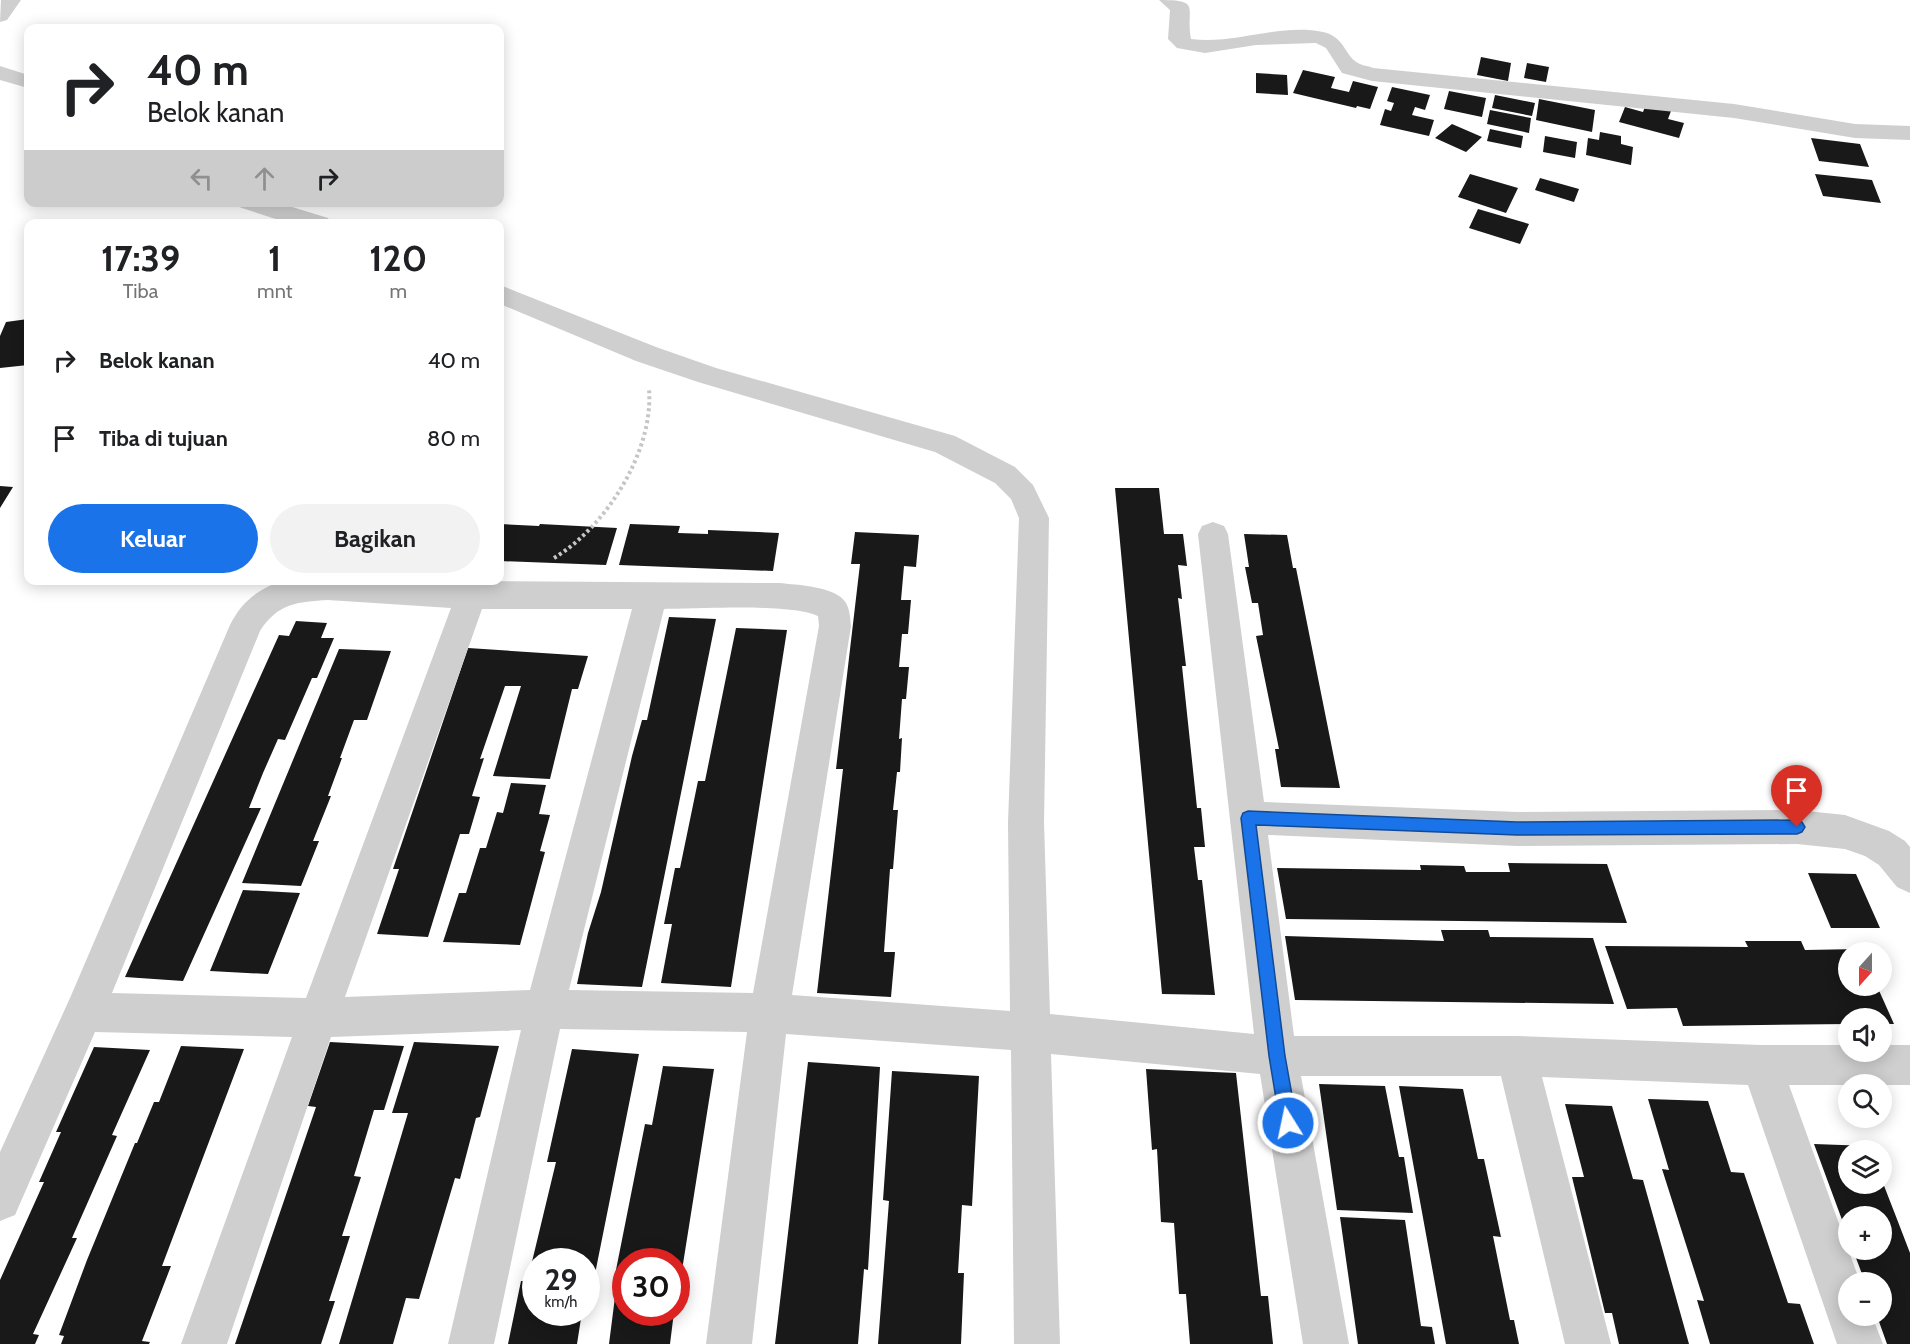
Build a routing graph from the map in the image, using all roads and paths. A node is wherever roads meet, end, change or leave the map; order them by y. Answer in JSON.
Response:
{"nodes":[{"id":1,"x":11,"y":0,"type":"edge"},
{"id":2,"x":1169,"y":0,"type":"edge"},
{"id":3,"x":0,"y":16,"type":"edge"},
{"id":4,"x":0,"y":73,"type":"edge"},
{"id":5,"x":24,"y":81,"type":"edge"},
{"id":6,"x":1910,"y":133,"type":"edge"},
{"id":7,"x":264,"y":207,"type":"edge"},
{"id":8,"x":303,"y":219,"type":"edge"},
{"id":9,"x":504,"y":296,"type":"edge"},
{"id":10,"x":646,"y":354,"type":"junction"},
{"id":11,"x":1213,"y":534,"type":"dead end"},
{"id":12,"x":546,"y":561,"type":"dead end"},
{"id":13,"x":471,"y":596,"type":"junction"},
{"id":14,"x":651,"y":598,"type":"junction"},
{"id":15,"x":1248,"y":818,"type":"junction"},
{"id":16,"x":1910,"y":875,"type":"edge"},
{"id":17,"x":545,"y":1009,"type":"junction"},
{"id":18,"x":84,"y":1012,"type":"junction"},
{"id":19,"x":769,"y":1013,"type":"junction"},
{"id":20,"x":318,"y":1018,"type":"junction"},
{"id":21,"x":1031,"y":1032,"type":"junction"},
{"id":22,"x":1277,"y":1056,"type":"junction"},
{"id":23,"x":1516,"y":1056,"type":"junction"},
{"id":24,"x":1761,"y":1065,"type":"junction"},
{"id":25,"x":1910,"y":1065,"type":"edge"},
{"id":26,"x":0,"y":1200,"type":"edge"},
{"id":27,"x":1838,"y":1282,"type":"edge"},
{"id":28,"x":1854,"y":1326,"type":"edge"},
{"id":29,"x":204,"y":1344,"type":"edge"},
{"id":30,"x":471,"y":1344,"type":"edge"},
{"id":31,"x":729,"y":1344,"type":"edge"},
{"id":32,"x":1037,"y":1344,"type":"edge"},
{"id":33,"x":1326,"y":1344,"type":"edge"},
{"id":34,"x":1588,"y":1344,"type":"edge"},
{"id":35,"x":1860,"y":1344,"type":"edge"}],
"edges":[{"from":1,"to":3,"type":"street"},
{"from":2,"to":6,"type":"street"},
{"from":4,"to":5,"type":"street"},
{"from":7,"to":8,"type":"street"},
{"from":9,"to":10,"type":"street"},
{"from":10,"to":12,"type":"path"},
{"from":10,"to":21,"type":"street"},
{"from":11,"to":15,"type":"street"},
{"from":13,"to":14,"type":"street"},
{"from":13,"to":18,"type":"street"},
{"from":13,"to":20,"type":"street"},
{"from":14,"to":17,"type":"street"},
{"from":14,"to":19,"type":"street"},
{"from":15,"to":16,"type":"street"},
{"from":15,"to":22,"type":"street"},
{"from":17,"to":19,"type":"street"},
{"from":17,"to":20,"type":"street"},
{"from":17,"to":30,"type":"street"},
{"from":18,"to":20,"type":"street"},
{"from":18,"to":26,"type":"street"},
{"from":19,"to":21,"type":"street"},
{"from":19,"to":31,"type":"street"},
{"from":20,"to":29,"type":"street"},
{"from":21,"to":22,"type":"street"},
{"from":21,"to":32,"type":"street"},
{"from":22,"to":23,"type":"street"},
{"from":22,"to":33,"type":"street"},
{"from":23,"to":24,"type":"street"},
{"from":23,"to":34,"type":"street"},
{"from":24,"to":25,"type":"street"},
{"from":24,"to":27,"type":"street"},
{"from":28,"to":35,"type":"street"}]}
